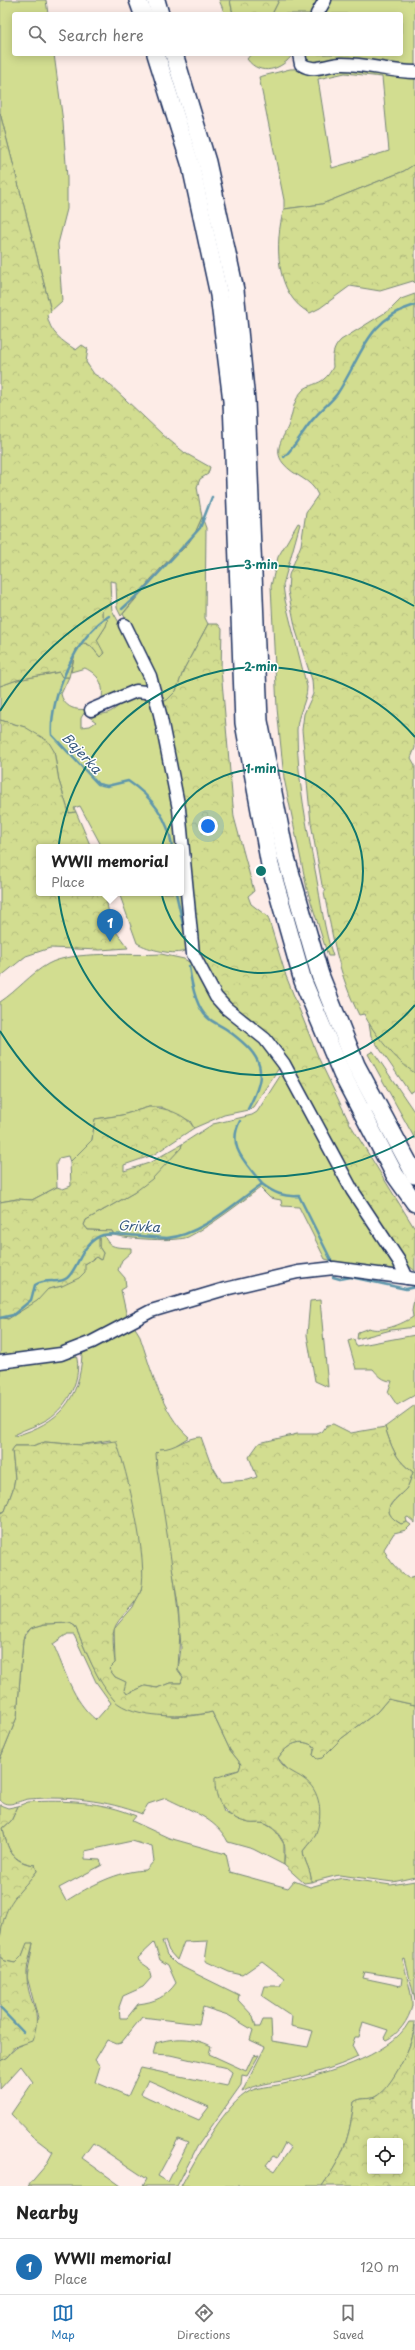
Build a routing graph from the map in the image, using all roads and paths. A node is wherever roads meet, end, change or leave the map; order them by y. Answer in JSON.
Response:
{"nodes":[{"id":1,"x":138,"y":0,"type":"edge"},
{"id":2,"x":156,"y":0,"type":"edge"},
{"id":3,"x":325,"y":0,"type":"edge"},
{"id":4,"x":142,"y":12,"type":"edge"},
{"id":5,"x":159,"y":12,"type":"edge"},
{"id":6,"x":319,"y":12,"type":"edge"},
{"id":7,"x":157,"y":56,"type":"edge"},
{"id":8,"x":175,"y":56,"type":"edge"},
{"id":9,"x":299,"y":56,"type":"edge"},
{"id":10,"x":415,"y":72,"type":"edge"},
{"id":11,"x":125,"y":625,"type":"dead end"},
{"id":12,"x":155,"y":693,"type":"junction"},
{"id":13,"x":91,"y":710,"type":"dead end"},
{"id":14,"x":182,"y":844,"type":"edge"},
{"id":15,"x":184,"y":861,"type":"edge"},
{"id":16,"x":415,"y":1175,"type":"edge"},
{"id":17,"x":415,"y":1203,"type":"edge"},
{"id":18,"x":411,"y":1279,"type":"edge"},
{"id":19,"x":0,"y":1362,"type":"edge"}],
"edges":[{"from":1,"to":4,"type":"highway"},
{"from":2,"to":5,"type":"highway"},
{"from":3,"to":6,"type":"street"},
{"from":7,"to":17,"type":"highway"},
{"from":8,"to":16,"type":"highway"},
{"from":9,"to":10,"type":"street"},
{"from":11,"to":12,"type":"street"},
{"from":12,"to":13,"type":"street"},
{"from":12,"to":14,"type":"street"},
{"from":15,"to":18,"type":"street"},
{"from":18,"to":19,"type":"street"}]}
